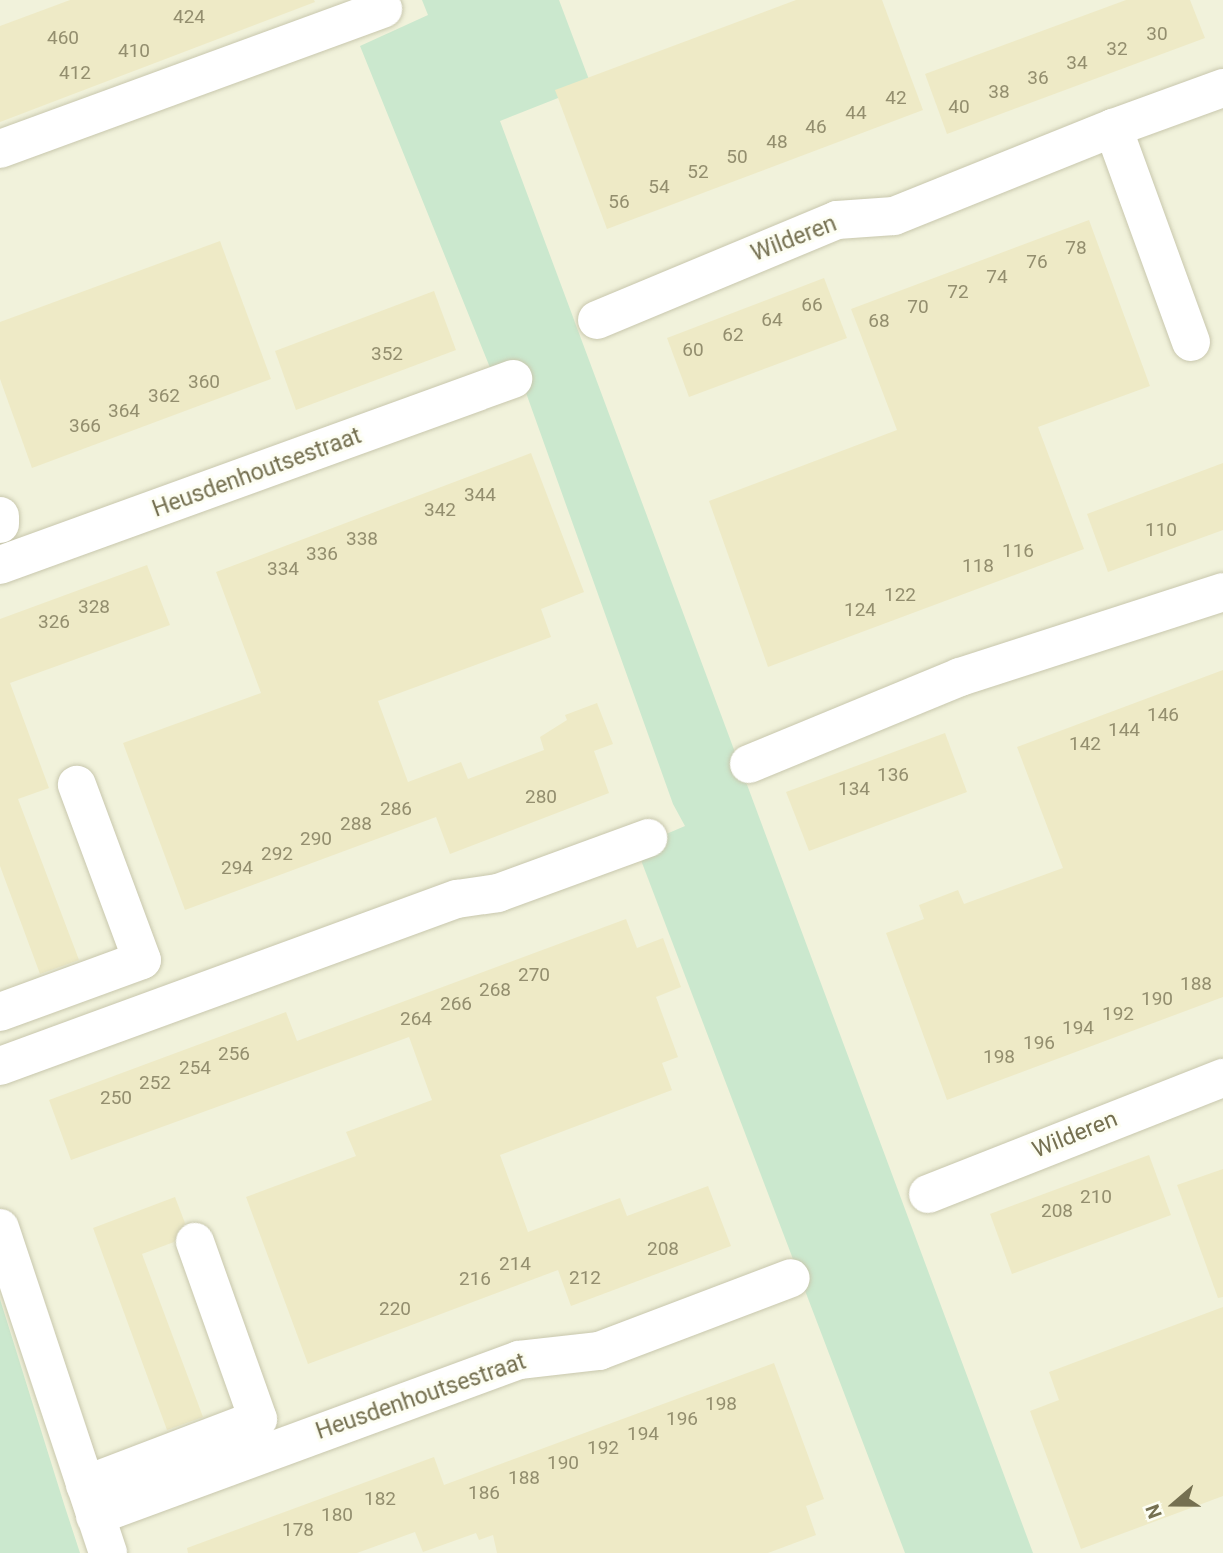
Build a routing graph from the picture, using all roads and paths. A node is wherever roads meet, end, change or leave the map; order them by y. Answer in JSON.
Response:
{"nodes":[{"id":1,"x":383,"y":9,"type":"dead end"},
{"id":2,"x":1223,"y":88,"type":"edge"},
{"id":3,"x":1113,"y":128,"type":"junction"},
{"id":4,"x":0,"y":149,"type":"edge"},
{"id":5,"x":597,"y":320,"type":"dead end"},
{"id":6,"x":1191,"y":342,"type":"dead end"},
{"id":7,"x":513,"y":379,"type":"dead end"},
{"id":8,"x":0,"y":516,"type":"edge"},
{"id":9,"x":0,"y":524,"type":"edge"},
{"id":10,"x":0,"y":565,"type":"edge"},
{"id":11,"x":1223,"y":592,"type":"edge"},
{"id":12,"x":749,"y":764,"type":"dead end"},
{"id":13,"x":78,"y":785,"type":"dead end"},
{"id":14,"x":648,"y":838,"type":"dead end"},
{"id":15,"x":0,"y":1012,"type":"edge"},
{"id":16,"x":0,"y":1066,"type":"edge"},
{"id":17,"x":1223,"y":1078,"type":"edge"},
{"id":18,"x":928,"y":1194,"type":"dead end"},
{"id":19,"x":0,"y":1228,"type":"edge"},
{"id":20,"x":195,"y":1242,"type":"dead end"},
{"id":21,"x":791,"y":1278,"type":"dead end"},
{"id":22,"x":90,"y":1501,"type":"junction"},
{"id":23,"x":108,"y":1553,"type":"edge"}],
"edges":[{"from":1,"to":4,"type":"street"},
{"from":2,"to":3,"type":"street","name":"Wilderen"},
{"from":3,"to":5,"type":"street","name":"Wilderen"},
{"from":3,"to":6,"type":"street"},
{"from":7,"to":10,"type":"street","name":"Heusdenhoutsestraat"},
{"from":8,"to":9,"type":"street"},
{"from":11,"to":12,"type":"street"},
{"from":13,"to":15,"type":"street"},
{"from":14,"to":16,"type":"street"},
{"from":17,"to":18,"type":"street","name":"Wilderen"},
{"from":19,"to":22,"type":"street"},
{"from":20,"to":22,"type":"street"},
{"from":21,"to":22,"type":"street","name":"Heusdenhoutsestraat"},
{"from":22,"to":23,"type":"street"}]}
